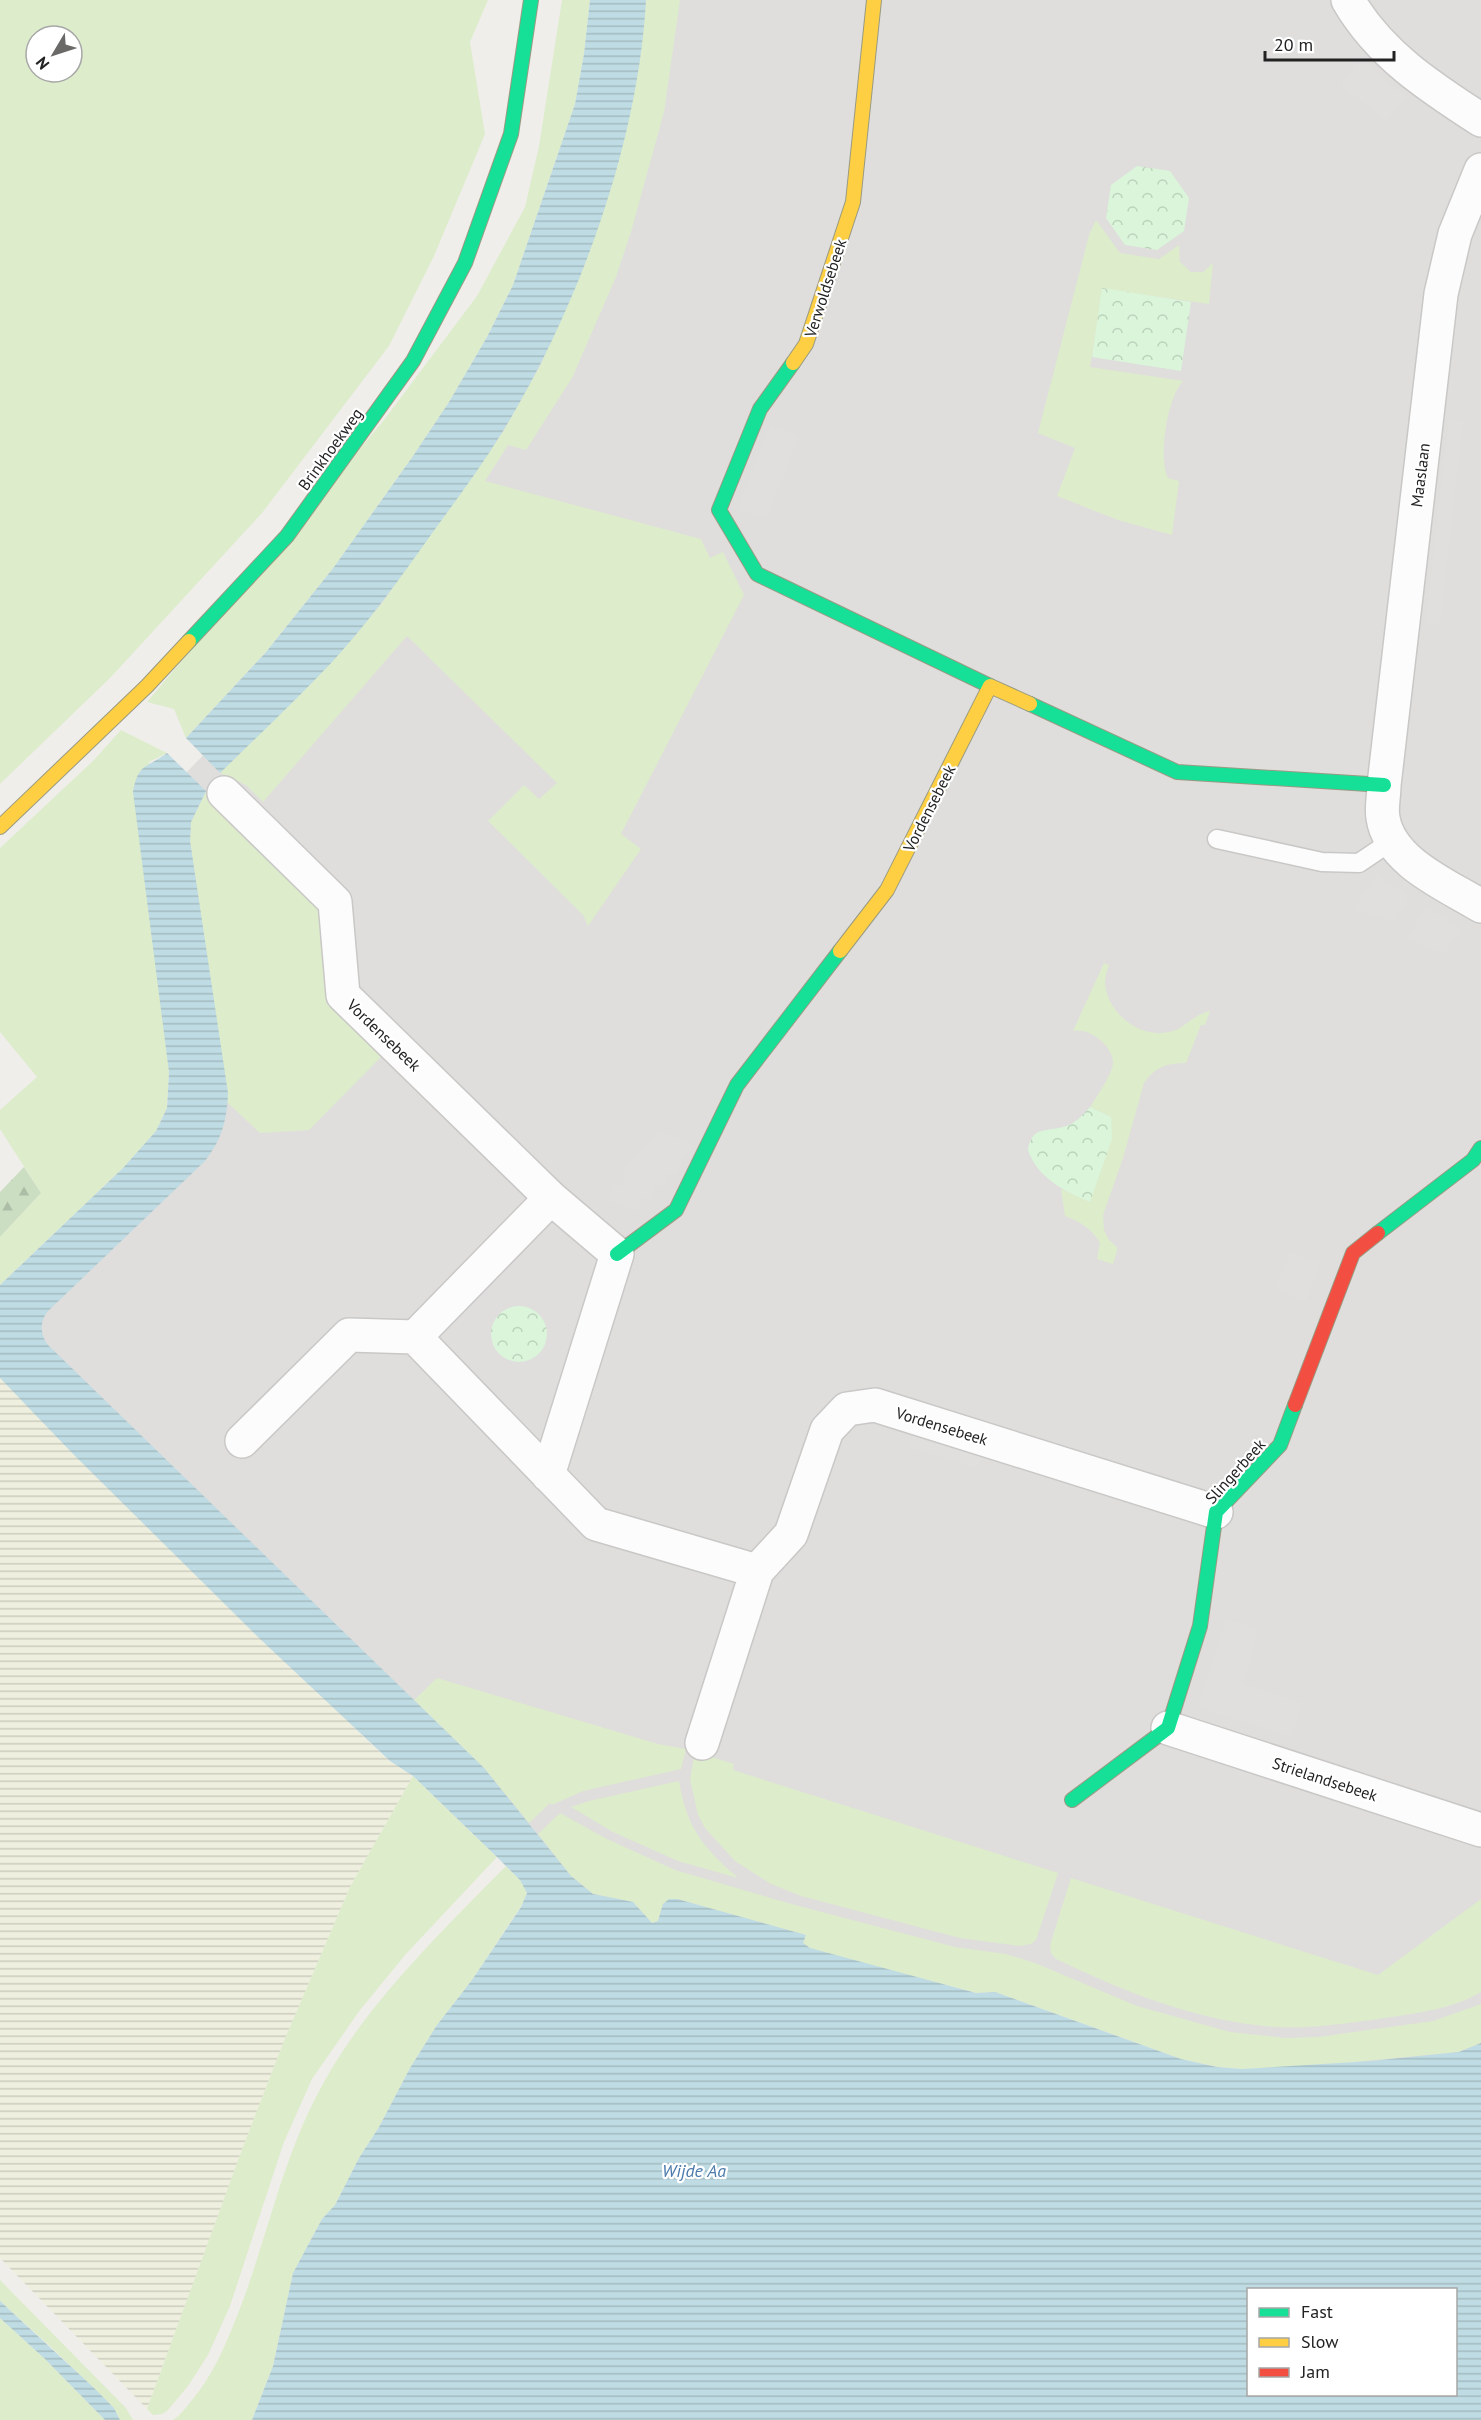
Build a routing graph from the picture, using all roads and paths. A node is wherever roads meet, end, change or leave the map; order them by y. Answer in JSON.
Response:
{"nodes":[{"id":1,"x":531,"y":0,"type":"edge"},
{"id":2,"x":874,"y":0,"type":"edge"},
{"id":3,"x":1348,"y":0,"type":"edge"},
{"id":4,"x":1481,"y":120,"type":"edge"},
{"id":5,"x":1481,"y":170,"type":"edge"},
{"id":6,"x":990,"y":686,"type":"junction"},
{"id":7,"x":1384,"y":785,"type":"junction"},
{"id":8,"x":224,"y":793,"type":"dead end"},
{"id":9,"x":0,"y":827,"type":"edge"},
{"id":10,"x":1217,"y":839,"type":"dead end"},
{"id":11,"x":1390,"y":842,"type":"junction"},
{"id":12,"x":1481,"y":906,"type":"edge"},
{"id":13,"x":1481,"y":1148,"type":"edge"},
{"id":14,"x":551,"y":1198,"type":"junction"},
{"id":15,"x":617,"y":1254,"type":"junction"},
{"id":16,"x":415,"y":1337,"type":"junction"},
{"id":17,"x":242,"y":1441,"type":"dead end"},
{"id":18,"x":548,"y":1475,"type":"junction"},
{"id":19,"x":1216,"y":1512,"type":"junction"},
{"id":20,"x":758,"y":1571,"type":"junction"},
{"id":21,"x":1168,"y":1728,"type":"junction"},
{"id":22,"x":702,"y":1743,"type":"dead end"},
{"id":23,"x":1072,"y":1800,"type":"dead end"},
{"id":24,"x":1481,"y":1830,"type":"edge"}],
"edges":[{"from":1,"to":9,"type":"street","name":"Brinkhoekweg"},
{"from":2,"to":6,"type":"street","name":"Verwoldsebeek"},
{"from":3,"to":4,"type":"street"},
{"from":5,"to":7,"type":"street","name":"Maaslaan"},
{"from":6,"to":7,"type":"street"},
{"from":6,"to":15,"type":"street","name":"Vordensebeek"},
{"from":7,"to":11,"type":"street","name":"Maaslaan"},
{"from":8,"to":14,"type":"street","name":"Vordensebeek"},
{"from":10,"to":11,"type":"lane"},
{"from":11,"to":12,"type":"street"},
{"from":13,"to":19,"type":"street","name":"Slingerbeek"},
{"from":14,"to":15,"type":"street","name":"Vordensebeek"},
{"from":14,"to":16,"type":"street"},
{"from":15,"to":18,"type":"street"},
{"from":16,"to":17,"type":"street"},
{"from":16,"to":18,"type":"street"},
{"from":18,"to":20,"type":"street"},
{"from":19,"to":20,"type":"street","name":"Vordensebeek"},
{"from":19,"to":21,"type":"street","name":"Slingerbeek"},
{"from":20,"to":22,"type":"street","name":"Vordensebeek"},
{"from":21,"to":23,"type":"street"},
{"from":21,"to":24,"type":"street","name":"Strielandsebeek"}]}
